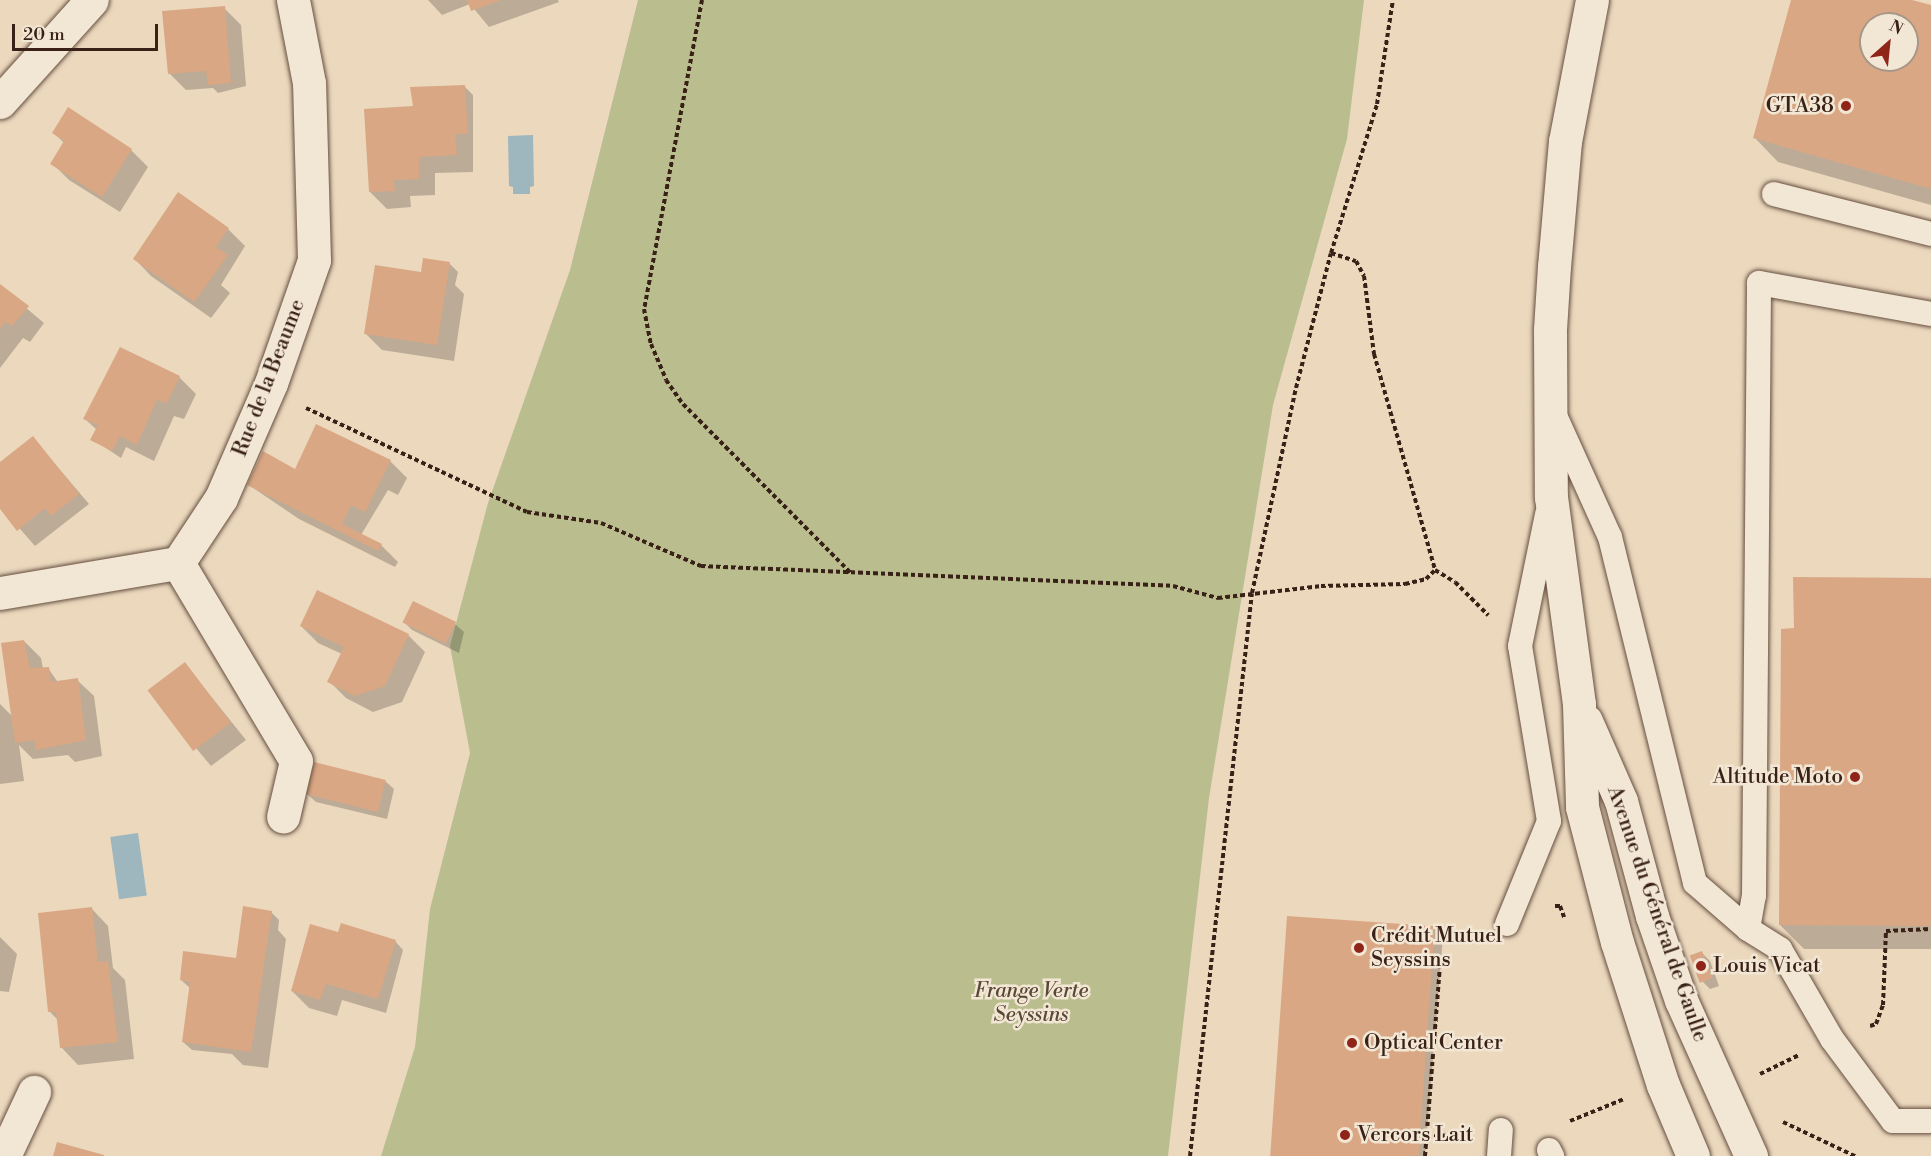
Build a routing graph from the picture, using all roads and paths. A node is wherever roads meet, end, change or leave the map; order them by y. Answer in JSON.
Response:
{"nodes":[{"id":1,"x":92,"y":0,"type":"edge"},
{"id":2,"x":293,"y":0,"type":"edge"},
{"id":3,"x":702,"y":0,"type":"edge"},
{"id":4,"x":1393,"y":0,"type":"edge"},
{"id":5,"x":1592,"y":0,"type":"edge"},
{"id":6,"x":0,"y":102,"type":"edge"},
{"id":7,"x":1774,"y":194,"type":"dead end"},
{"id":8,"x":1931,"y":234,"type":"edge"},
{"id":9,"x":1331,"y":254,"type":"junction"},
{"id":10,"x":1931,"y":314,"type":"edge"},
{"id":11,"x":1549,"y":402,"type":"junction"},
{"id":12,"x":307,"y":408,"type":"dead end"},
{"id":13,"x":1551,"y":497,"type":"junction"},
{"id":14,"x":178,"y":563,"type":"junction"},
{"id":15,"x":1435,"y":570,"type":"junction"},
{"id":16,"x":852,"y":573,"type":"junction"},
{"id":17,"x":0,"y":593,"type":"edge"},
{"id":18,"x":1252,"y":593,"type":"junction"},
{"id":19,"x":1492,"y":618,"type":"dead end"},
{"id":20,"x":1579,"y":704,"type":"junction"},
{"id":21,"x":283,"y":817,"type":"dead end"},
{"id":22,"x":1508,"y":924,"type":"dead end"},
{"id":23,"x":1748,"y":929,"type":"junction"},
{"id":24,"x":1440,"y":964,"type":"dead end"},
{"id":25,"x":1832,"y":1039,"type":"junction"},
{"id":26,"x":1762,"y":1085,"type":"dead end"},
{"id":27,"x":34,"y":1092,"type":"dead end"},
{"id":28,"x":1778,"y":1114,"type":"dead end"},
{"id":29,"x":1931,"y":1121,"type":"edge"},
{"id":30,"x":1501,"y":1130,"type":"dead end"},
{"id":31,"x":4,"y":1156,"type":"edge"},
{"id":32,"x":1190,"y":1156,"type":"edge"},
{"id":33,"x":1425,"y":1156,"type":"edge"},
{"id":34,"x":1499,"y":1156,"type":"edge"},
{"id":35,"x":1693,"y":1156,"type":"edge"},
{"id":36,"x":1751,"y":1156,"type":"edge"},
{"id":37,"x":1856,"y":1156,"type":"edge"}],
"edges":[{"from":1,"to":6,"type":"main road"},
{"from":2,"to":14,"type":"main road","name":"Rue de la Beaume"},
{"from":3,"to":16,"type":"path"},
{"from":4,"to":9,"type":"path"},
{"from":5,"to":11,"type":"main road","name":"Avenue du Général de Gaulle"},
{"from":7,"to":8,"type":"lane"},
{"from":9,"to":15,"type":"path"},
{"from":9,"to":18,"type":"path"},
{"from":10,"to":23,"type":"lane"},
{"from":11,"to":13,"type":"main road","name":"Avenue du Général de Gaulle"},
{"from":11,"to":23,"type":"lane"},
{"from":12,"to":16,"type":"path"},
{"from":13,"to":20,"type":"main road","name":"Avenue du Général de Gaulle"},
{"from":13,"to":22,"type":"lane"},
{"from":14,"to":17,"type":"main road"},
{"from":14,"to":21,"type":"main road"},
{"from":15,"to":18,"type":"path"},
{"from":15,"to":19,"type":"path"},
{"from":16,"to":18,"type":"path"},
{"from":18,"to":32,"type":"path"},
{"from":20,"to":35,"type":"main road","name":"Avenue du Général de Gaulle"},
{"from":20,"to":36,"type":"main road","name":"Avenue du Général de Gaulle"},
{"from":23,"to":25,"type":"lane"},
{"from":24,"to":33,"type":"path"},
{"from":25,"to":26,"type":"path"},
{"from":25,"to":29,"type":"lane"},
{"from":27,"to":31,"type":"main road"},
{"from":28,"to":37,"type":"path"},
{"from":30,"to":34,"type":"lane"}]}
